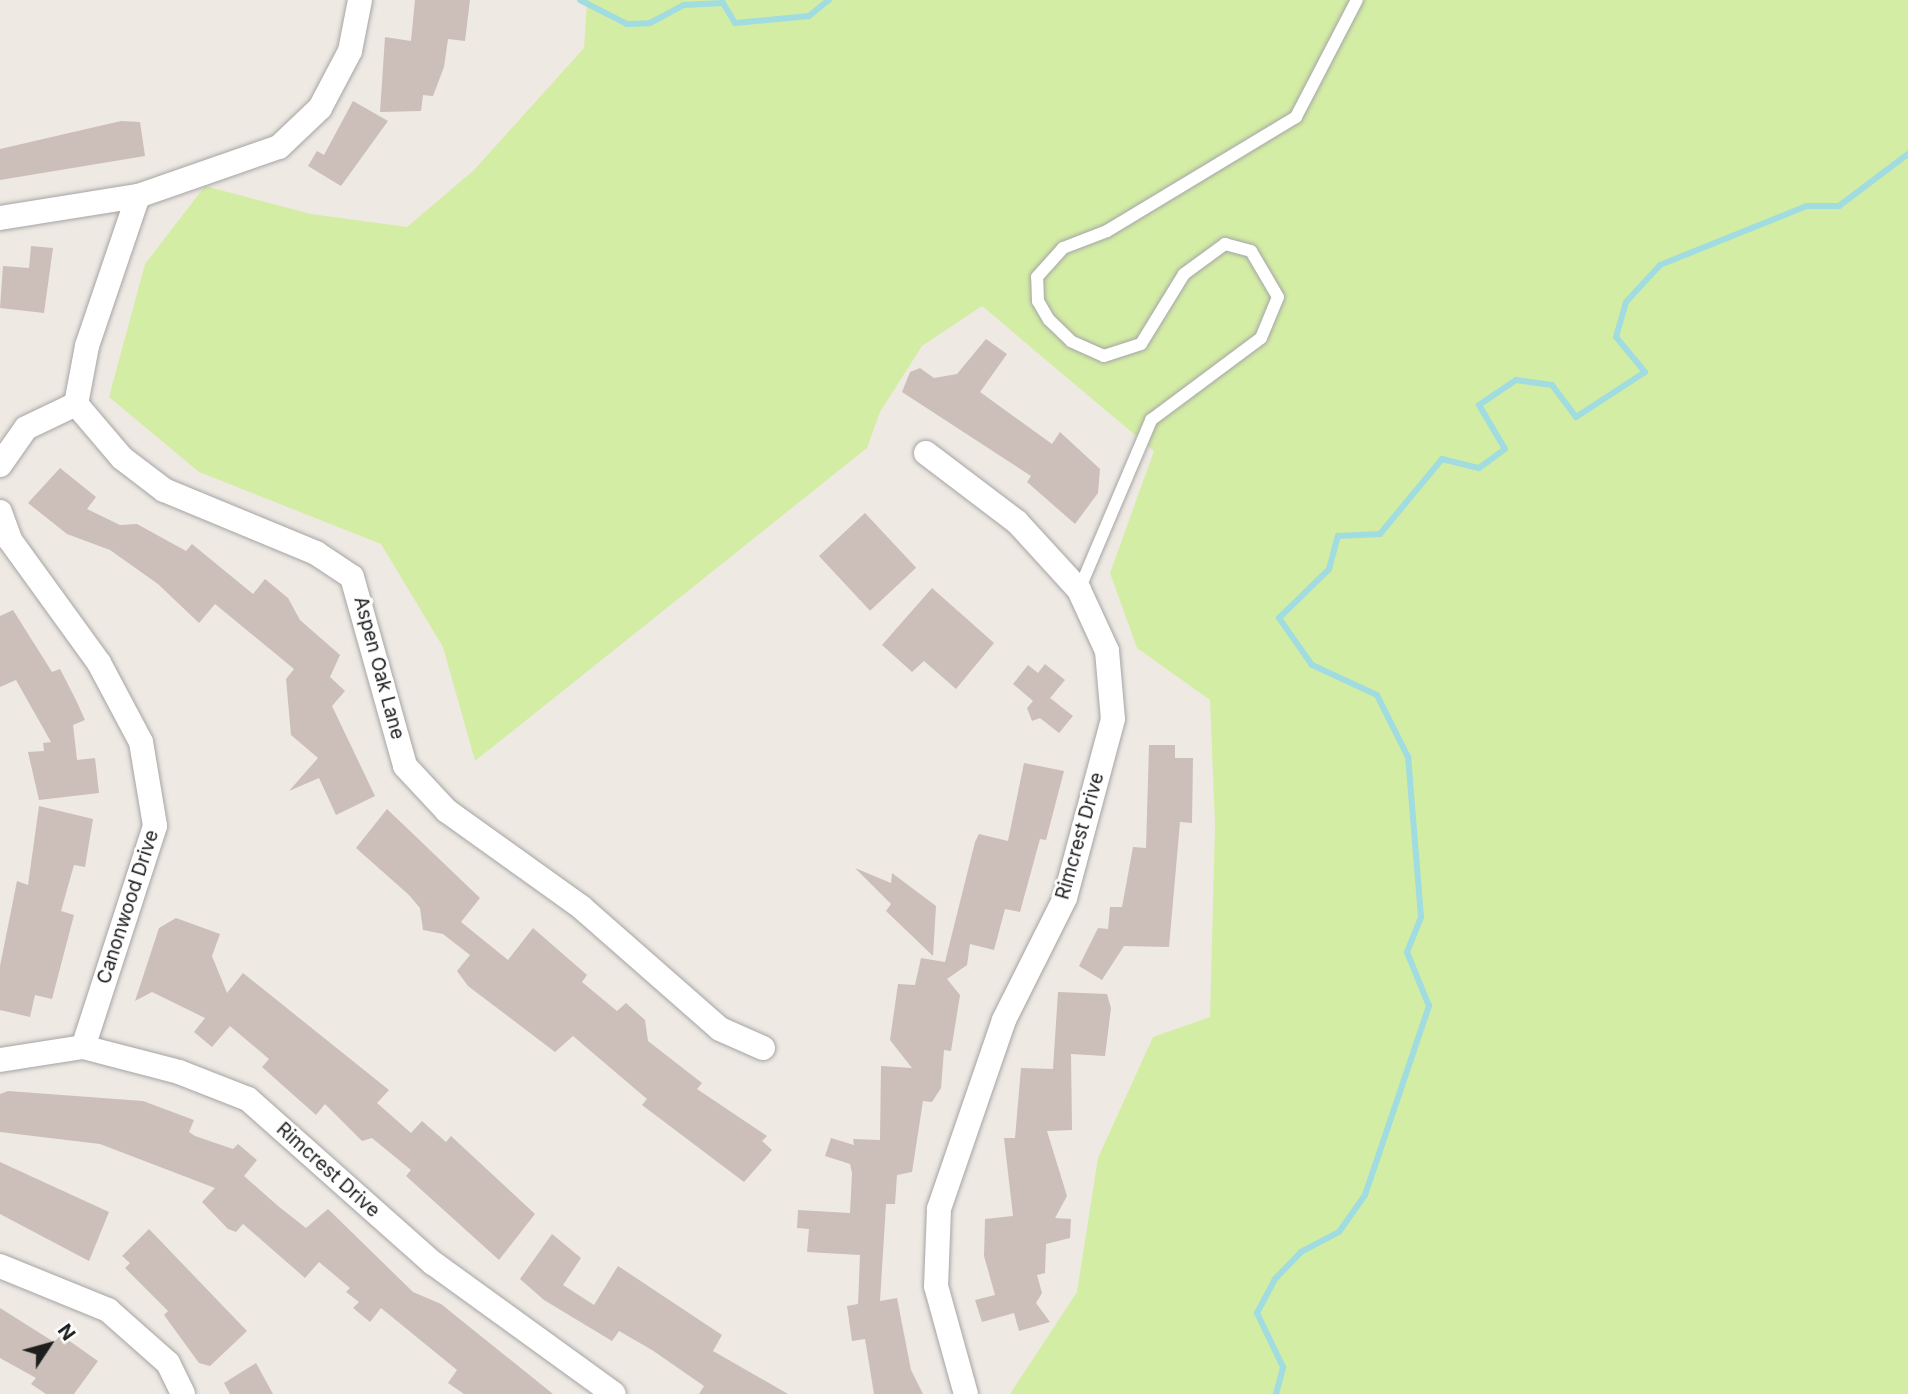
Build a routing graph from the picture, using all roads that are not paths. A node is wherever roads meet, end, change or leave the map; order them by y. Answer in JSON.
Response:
{"nodes":[{"id":1,"x":360,"y":0,"type":"edge"},
{"id":2,"x":1357,"y":0,"type":"edge"},
{"id":3,"x":138,"y":196,"type":"junction"},
{"id":4,"x":0,"y":218,"type":"edge"},
{"id":5,"x":76,"y":404,"type":"junction"},
{"id":6,"x":926,"y":453,"type":"dead end"},
{"id":7,"x":0,"y":465,"type":"edge"},
{"id":8,"x":0,"y":512,"type":"edge"},
{"id":9,"x":1079,"y":590,"type":"junction"},
{"id":10,"x":83,"y":1047,"type":"junction"},
{"id":11,"x":763,"y":1048,"type":"dead end"},
{"id":12,"x":0,"y":1060,"type":"edge"},
{"id":13,"x":0,"y":1266,"type":"edge"},
{"id":14,"x":183,"y":1394,"type":"edge"},
{"id":15,"x":614,"y":1394,"type":"edge"},
{"id":16,"x":966,"y":1394,"type":"edge"}],
"edges":[{"from":1,"to":3,"type":"street"},
{"from":2,"to":9,"type":"lane"},
{"from":3,"to":4,"type":"street"},
{"from":3,"to":5,"type":"street"},
{"from":5,"to":7,"type":"street"},
{"from":5,"to":11,"type":"street","name":"Aspen Oak Lane"},
{"from":6,"to":9,"type":"street","name":"Rimcrest Drive"},
{"from":8,"to":10,"type":"street","name":"Canonwood Drive"},
{"from":9,"to":16,"type":"street","name":"Rimcrest Drive"},
{"from":10,"to":12,"type":"street","name":"Rimcrest Drive"},
{"from":10,"to":15,"type":"street","name":"Rimcrest Drive"},
{"from":13,"to":14,"type":"street"}]}
